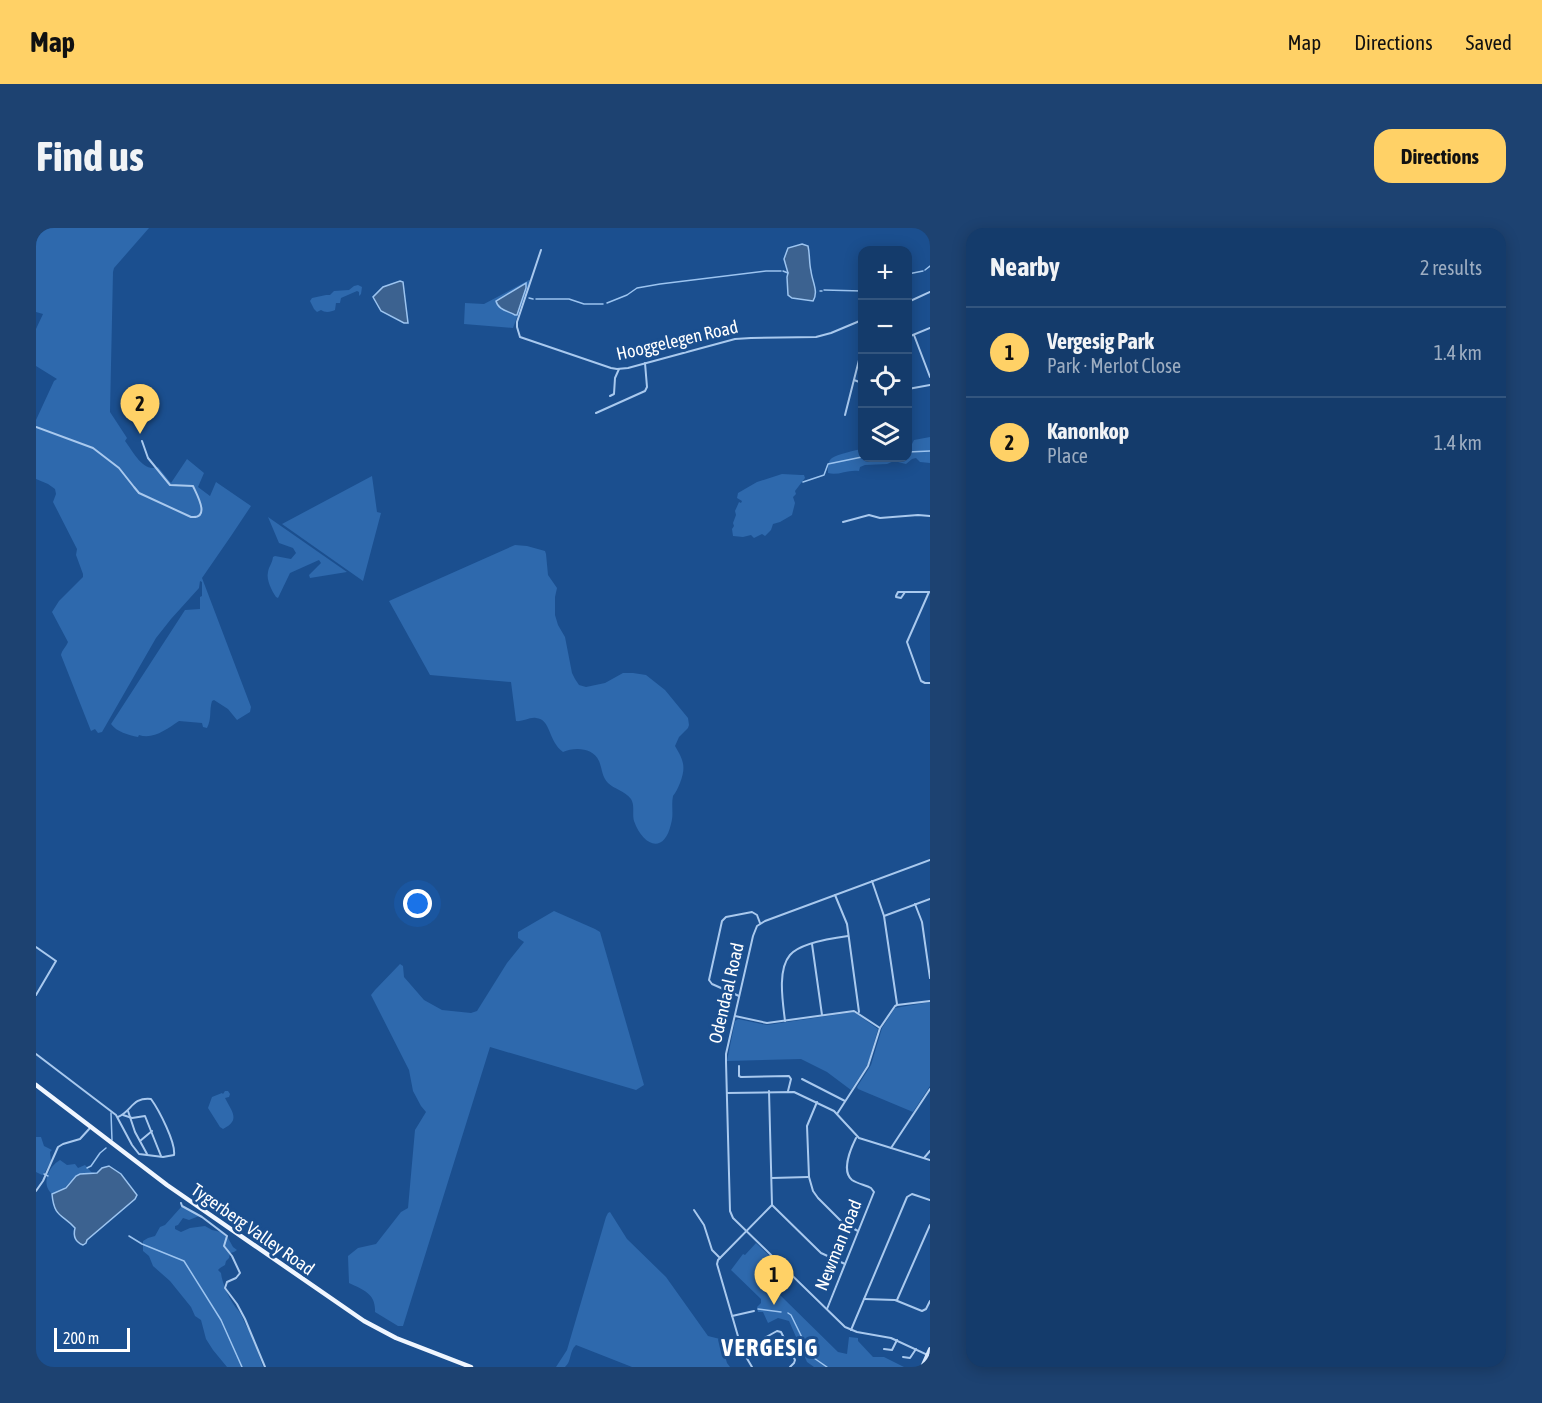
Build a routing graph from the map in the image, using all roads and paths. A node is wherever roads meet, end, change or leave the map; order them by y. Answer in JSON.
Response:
{"nodes":[{"id":1,"x":541,"y":250,"type":"dead end"},
{"id":2,"x":930,"y":292,"type":"edge"},
{"id":3,"x":912,"y":300,"type":"edge"},
{"id":4,"x":858,"y":322,"type":"edge"},
{"id":5,"x":930,"y":328,"type":"edge"},
{"id":6,"x":914,"y":335,"type":"joint"},
{"id":7,"x":645,"y":363,"type":"junction"},
{"id":8,"x":858,"y":364,"type":"edge"},
{"id":9,"x":619,"y":369,"type":"junction"},
{"id":10,"x":930,"y":377,"type":"edge"},
{"id":11,"x":854,"y":380,"type":"junction"},
{"id":12,"x":858,"y":382,"type":"edge"},
{"id":13,"x":930,"y":385,"type":"edge"},
{"id":14,"x":912,"y":388,"type":"edge"},
{"id":15,"x":610,"y":396,"type":"dead end"},
{"id":16,"x":596,"y":413,"type":"dead end"},
{"id":17,"x":845,"y":415,"type":"dead end"},
{"id":18,"x":36,"y":427,"type":"edge"},
{"id":19,"x":142,"y":441,"type":"dead end"},
{"id":20,"x":930,"y":516,"type":"edge"},
{"id":21,"x":843,"y":522,"type":"dead end"},
{"id":22,"x":905,"y":592,"type":"dead end"},
{"id":23,"x":929,"y":592,"type":"edge"},
{"id":24,"x":930,"y":682,"type":"edge"},
{"id":25,"x":930,"y":860,"type":"edge"},
{"id":26,"x":872,"y":881,"type":"junction"},
{"id":27,"x":836,"y":895,"type":"junction"},
{"id":28,"x":930,"y":899,"type":"edge"},
{"id":29,"x":915,"y":904,"type":"junction"},
{"id":30,"x":884,"y":916,"type":"junction"},
{"id":31,"x":760,"y":923,"type":"junction"},
{"id":32,"x":848,"y":936,"type":"junction"},
{"id":33,"x":812,"y":944,"type":"junction"},
{"id":34,"x":36,"y":947,"type":"edge"},
{"id":35,"x":930,"y":978,"type":"edge"},
{"id":36,"x":36,"y":995,"type":"edge"},
{"id":37,"x":739,"y":996,"type":"junction"},
{"id":38,"x":930,"y":1001,"type":"edge"},
{"id":39,"x":897,"y":1005,"type":"junction"},
{"id":40,"x":859,"y":1013,"type":"junction"},
{"id":41,"x":822,"y":1015,"type":"junction"},
{"id":42,"x":735,"y":1016,"type":"junction"},
{"id":43,"x":785,"y":1021,"type":"junction"},
{"id":44,"x":880,"y":1028,"type":"junction"},
{"id":45,"x":36,"y":1054,"type":"edge"},
{"id":46,"x":739,"y":1066,"type":"dead end"},
{"id":47,"x":802,"y":1079,"type":"dead end"},
{"id":48,"x":36,"y":1085,"type":"edge"},
{"id":49,"x":930,"y":1089,"type":"edge"},
{"id":50,"x":769,"y":1091,"type":"junction"},
{"id":51,"x":788,"y":1091,"type":"junction"},
{"id":52,"x":727,"y":1093,"type":"junction"},
{"id":53,"x":845,"y":1101,"type":"junction"},
{"id":54,"x":817,"y":1102,"type":"junction"},
{"id":55,"x":128,"y":1111,"type":"junction"},
{"id":56,"x":837,"y":1114,"type":"junction"},
{"id":57,"x":123,"y":1115,"type":"junction"},
{"id":58,"x":118,"y":1117,"type":"junction"},
{"id":59,"x":129,"y":1118,"type":"junction"},
{"id":60,"x":90,"y":1128,"type":"junction"},
{"id":61,"x":152,"y":1131,"type":"junction"},
{"id":62,"x":857,"y":1137,"type":"junction"},
{"id":63,"x":140,"y":1141,"type":"junction"},
{"id":64,"x":891,"y":1148,"type":"junction"},
{"id":65,"x":930,"y":1151,"type":"edge"},
{"id":66,"x":139,"y":1154,"type":"junction"},
{"id":67,"x":148,"y":1155,"type":"junction"},
{"id":68,"x":161,"y":1157,"type":"junction"},
{"id":69,"x":924,"y":1158,"type":"junction"},
{"id":70,"x":133,"y":1160,"type":"junction"},
{"id":71,"x":930,"y":1160,"type":"edge"},
{"id":72,"x":809,"y":1177,"type":"junction"},
{"id":73,"x":772,"y":1178,"type":"junction"},
{"id":74,"x":36,"y":1191,"type":"edge"},
{"id":75,"x":930,"y":1200,"type":"edge"},
{"id":76,"x":181,"y":1203,"type":"dead end"},
{"id":77,"x":772,"y":1205,"type":"junction"},
{"id":78,"x":694,"y":1210,"type":"dead end"},
{"id":79,"x":930,"y":1225,"type":"edge"},
{"id":80,"x":746,"y":1231,"type":"junction"},
{"id":81,"x":858,"y":1231,"type":"junction"},
{"id":82,"x":720,"y":1258,"type":"junction"},
{"id":83,"x":845,"y":1263,"type":"junction"},
{"id":84,"x":864,"y":1299,"type":"junction"},
{"id":85,"x":897,"y":1300,"type":"junction"},
{"id":86,"x":930,"y":1301,"type":"edge"},
{"id":87,"x":827,"y":1310,"type":"junction"},
{"id":88,"x":754,"y":1311,"type":"dead end"},
{"id":89,"x":732,"y":1316,"type":"junction"},
{"id":90,"x":851,"y":1330,"type":"junction"},
{"id":91,"x":761,"y":1340,"type":"dead end"},
{"id":92,"x":897,"y":1340,"type":"junction"},
{"id":93,"x":884,"y":1348,"type":"dead end"},
{"id":94,"x":790,"y":1349,"type":"junction"},
{"id":95,"x":916,"y":1349,"type":"junction"},
{"id":96,"x":930,"y":1349,"type":"edge"},
{"id":97,"x":929,"y":1355,"type":"edge"},
{"id":98,"x":903,"y":1357,"type":"dead end"},
{"id":99,"x":776,"y":1358,"type":"dead end"},
{"id":100,"x":265,"y":1367,"type":"edge"},
{"id":101,"x":471,"y":1367,"type":"edge"},
{"id":102,"x":752,"y":1367,"type":"edge"},
{"id":103,"x":790,"y":1367,"type":"edge"},
{"id":104,"x":922,"y":1367,"type":"edge"}],
"edges":[{"from":1,"to":9,"type":"street","name":"Hooggelegen Road"},
{"from":2,"to":3,"type":"street"},
{"from":4,"to":7,"type":"street","name":"Hooggelegen Road"},
{"from":5,"to":6,"type":"street"},
{"from":6,"to":10,"type":"street"},
{"from":7,"to":9,"type":"street","name":"Hooggelegen Road"},
{"from":7,"to":16,"type":"street"},
{"from":8,"to":11,"type":"street"},
{"from":9,"to":15,"type":"street"},
{"from":11,"to":12,"type":"street"},
{"from":11,"to":17,"type":"street"},
{"from":13,"to":14,"type":"street"},
{"from":18,"to":19,"type":"street"},
{"from":20,"to":21,"type":"street"},
{"from":22,"to":23,"type":"street"},
{"from":23,"to":24,"type":"street"},
{"from":25,"to":26,"type":"street","name":"Odendaal Road"},
{"from":26,"to":27,"type":"street","name":"Odendaal Road"},
{"from":26,"to":30,"type":"street"},
{"from":27,"to":31,"type":"street","name":"Odendaal Road"},
{"from":27,"to":32,"type":"street"},
{"from":28,"to":29,"type":"street"},
{"from":29,"to":30,"type":"street"},
{"from":29,"to":35,"type":"street"},
{"from":30,"to":39,"type":"street"},
{"from":31,"to":37,"type":"street","name":"Odendaal Road"},
{"from":31,"to":37,"type":"street"},
{"from":32,"to":33,"type":"street"},
{"from":32,"to":40,"type":"street"},
{"from":33,"to":41,"type":"street"},
{"from":33,"to":43,"type":"street"},
{"from":34,"to":36,"type":"street"},
{"from":37,"to":42,"type":"street","name":"Odendaal Road"},
{"from":38,"to":39,"type":"street"},
{"from":39,"to":44,"type":"street"},
{"from":40,"to":41,"type":"street"},
{"from":40,"to":44,"type":"street"},
{"from":41,"to":43,"type":"street"},
{"from":42,"to":43,"type":"street"},
{"from":42,"to":52,"type":"street","name":"Odendaal Road"},
{"from":44,"to":53,"type":"street"},
{"from":45,"to":58,"type":"street"},
{"from":46,"to":51,"type":"street"},
{"from":47,"to":53,"type":"street"},
{"from":48,"to":60,"type":"main road","name":"Tygerberg Valley Road"},
{"from":49,"to":64,"type":"street"},
{"from":50,"to":51,"type":"street"},
{"from":50,"to":52,"type":"street"},
{"from":50,"to":73,"type":"street"},
{"from":51,"to":54,"type":"street"},
{"from":52,"to":80,"type":"street","name":"Odendaal Road"},
{"from":53,"to":56,"type":"street"},
{"from":54,"to":56,"type":"street"},
{"from":54,"to":72,"type":"street"},
{"from":55,"to":57,"type":"street"},
{"from":55,"to":59,"type":"street"},
{"from":55,"to":68,"type":"street"},
{"from":56,"to":62,"type":"street"},
{"from":57,"to":58,"type":"street"},
{"from":57,"to":59,"type":"street"},
{"from":58,"to":66,"type":"street"},
{"from":59,"to":61,"type":"street"},
{"from":59,"to":63,"type":"street"},
{"from":60,"to":70,"type":"main road","name":"Tygerberg Valley Road"},
{"from":60,"to":74,"type":"street"},
{"from":61,"to":63,"type":"street"},
{"from":61,"to":68,"type":"street"},
{"from":62,"to":64,"type":"street"},
{"from":62,"to":81,"type":"street","name":"Newman Road"},
{"from":63,"to":67,"type":"street"},
{"from":64,"to":69,"type":"street"},
{"from":65,"to":69,"type":"street"},
{"from":66,"to":67,"type":"street"},
{"from":66,"to":70,"type":"street"},
{"from":67,"to":68,"type":"street"},
{"from":69,"to":71,"type":"street"},
{"from":70,"to":101,"type":"main road","name":"Tygerberg Valley Road"},
{"from":72,"to":73,"type":"street"},
{"from":72,"to":81,"type":"street"},
{"from":73,"to":77,"type":"street"},
{"from":75,"to":84,"type":"street"},
{"from":76,"to":100,"type":"street"},
{"from":77,"to":80,"type":"street"},
{"from":77,"to":83,"type":"street"},
{"from":78,"to":82,"type":"street"},
{"from":79,"to":85,"type":"street"},
{"from":80,"to":82,"type":"street"},
{"from":80,"to":87,"type":"street"},
{"from":81,"to":83,"type":"street","name":"Newman Road"},
{"from":82,"to":89,"type":"street"},
{"from":83,"to":87,"type":"street","name":"Newman Road"},
{"from":84,"to":85,"type":"street"},
{"from":84,"to":90,"type":"street"},
{"from":85,"to":86,"type":"street"},
{"from":87,"to":90,"type":"street"},
{"from":88,"to":89,"type":"street"},
{"from":89,"to":102,"type":"street"},
{"from":90,"to":92,"type":"street"},
{"from":91,"to":94,"type":"street"},
{"from":92,"to":93,"type":"street"},
{"from":92,"to":95,"type":"street"},
{"from":94,"to":99,"type":"street"},
{"from":94,"to":103,"type":"street"},
{"from":95,"to":97,"type":"street"},
{"from":95,"to":98,"type":"street"},
{"from":96,"to":97,"type":"main road"},
{"from":97,"to":104,"type":"main road"}]}
